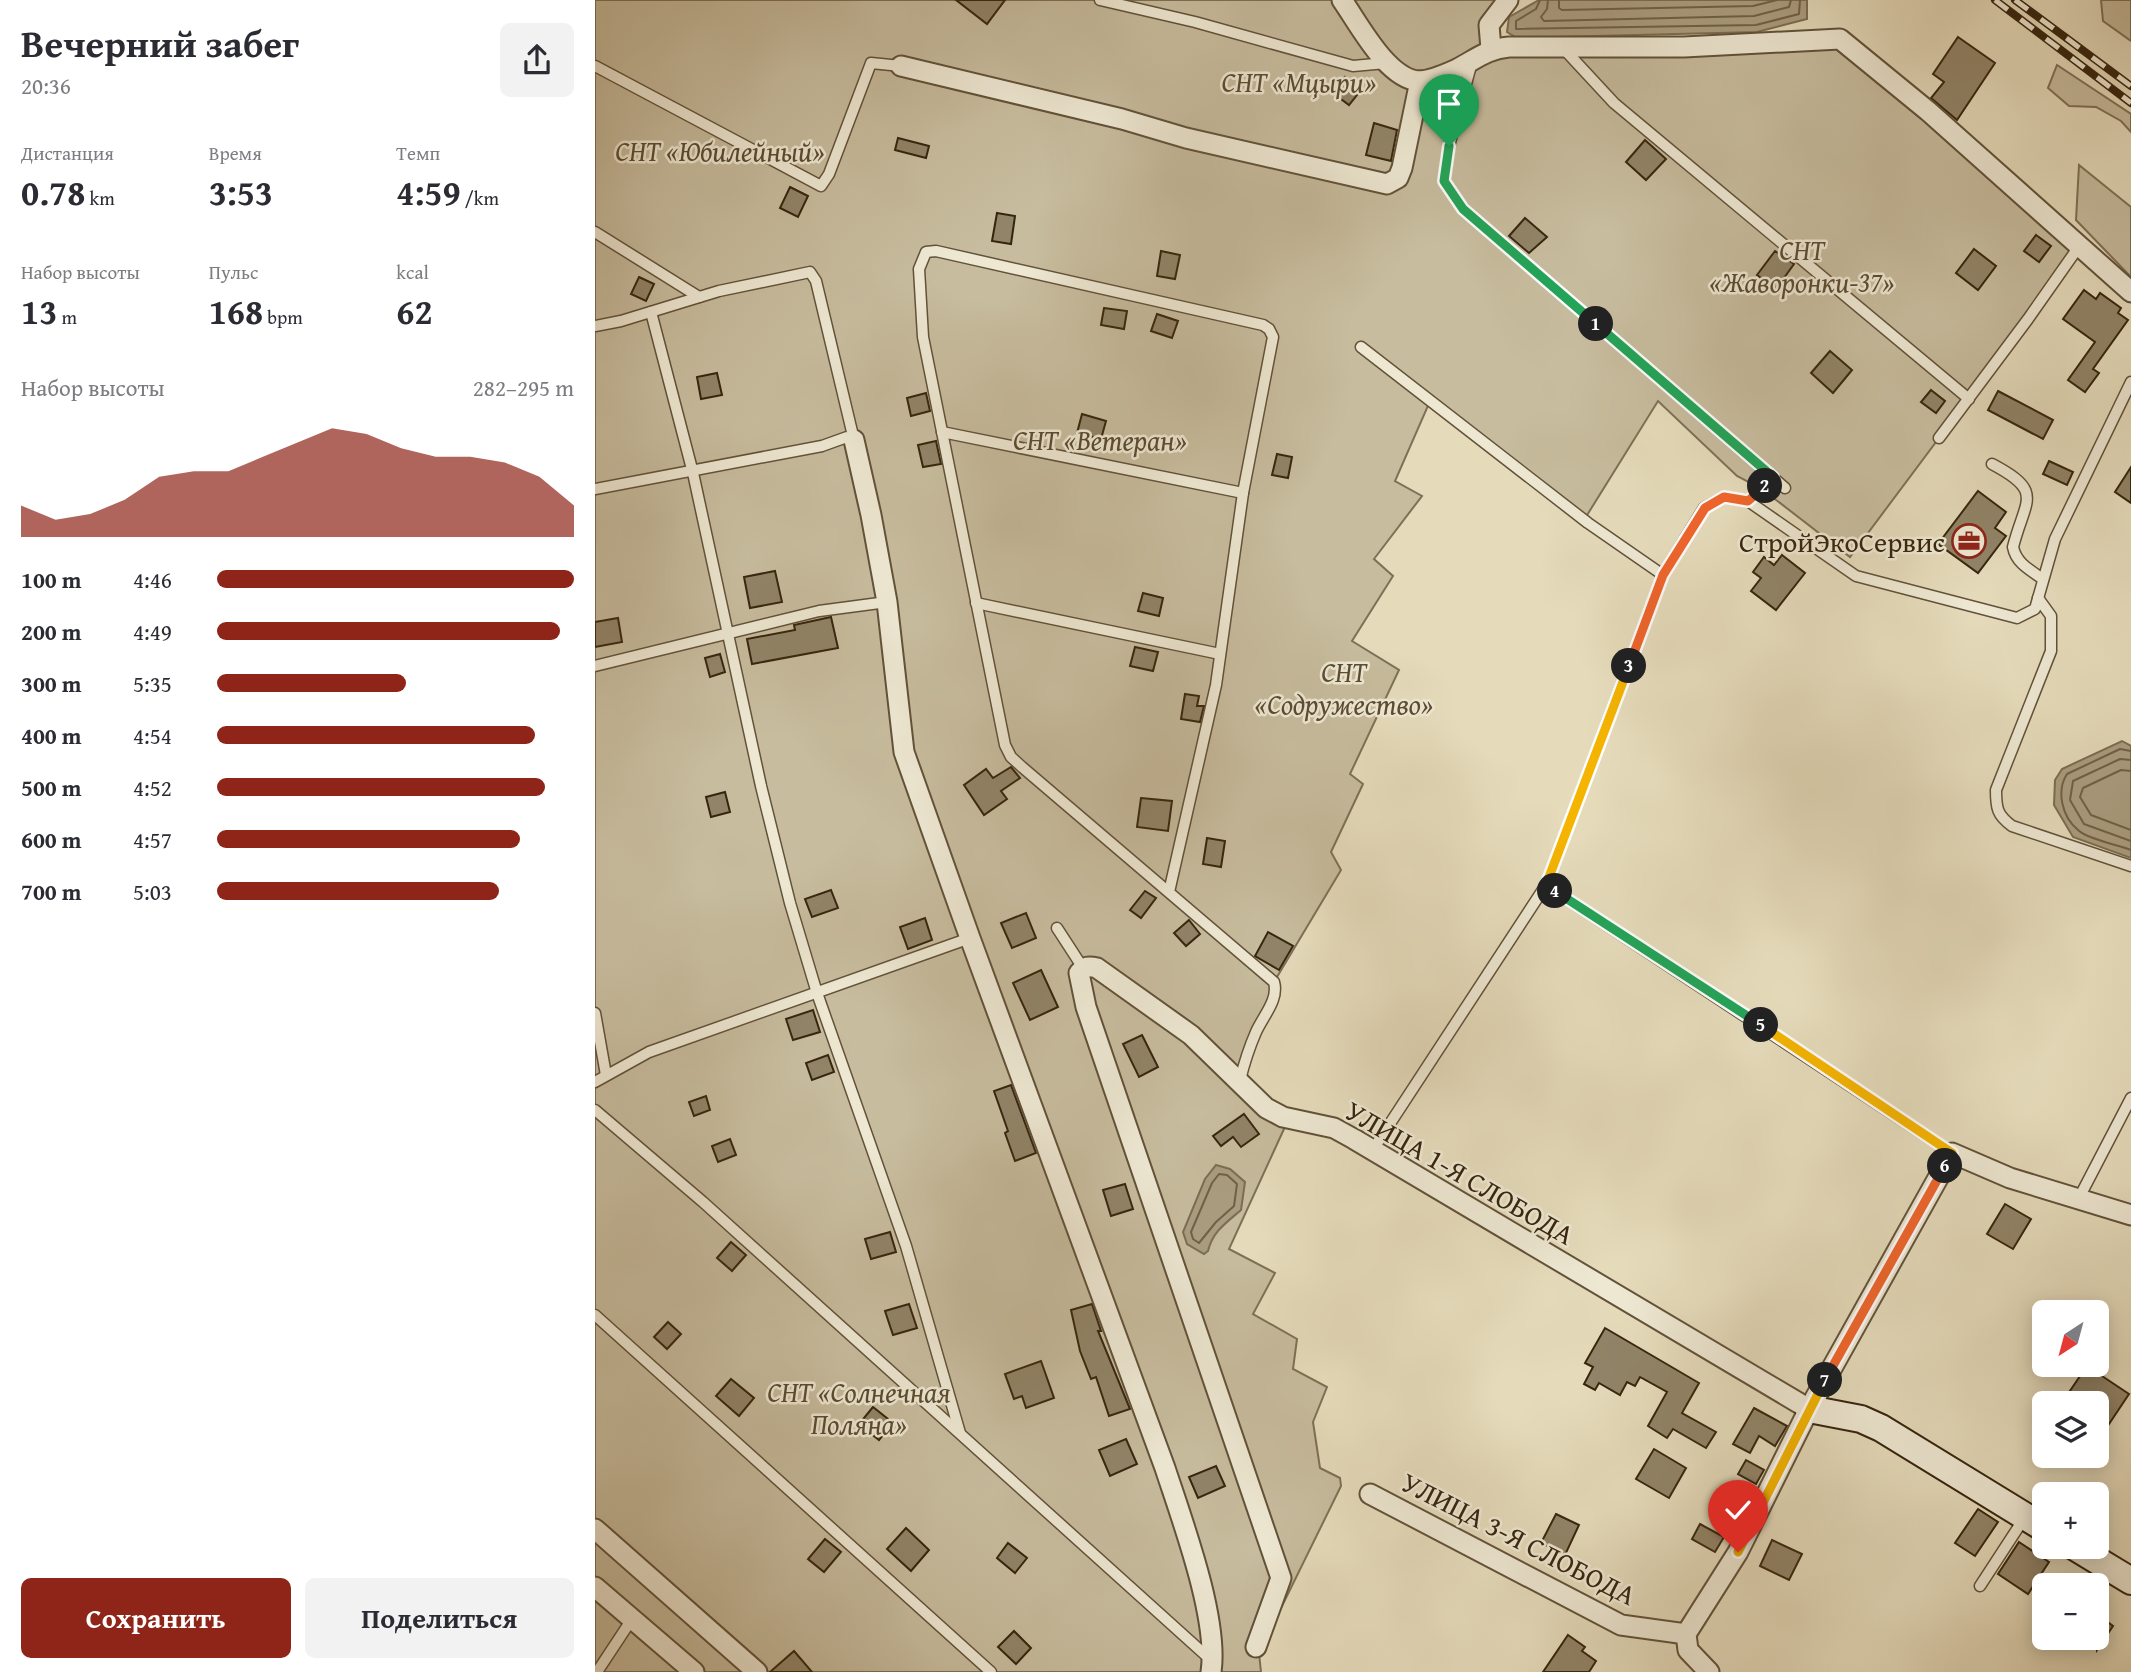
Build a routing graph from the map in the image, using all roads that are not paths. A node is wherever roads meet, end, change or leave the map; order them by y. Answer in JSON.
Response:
{"nodes":[{"id":1,"x":1100,"y":0,"type":"edge"},
{"id":2,"x":1342,"y":0,"type":"edge"},
{"id":3,"x":1508,"y":0,"type":"edge"},
{"id":4,"x":1563,"y":47,"type":"junction"},
{"id":5,"x":1491,"y":49,"type":"junction"},
{"id":6,"x":1473,"y":58,"type":"junction"},
{"id":7,"x":1387,"y":63,"type":"junction"},
{"id":8,"x":595,"y":66,"type":"edge"},
{"id":9,"x":901,"y":66,"type":"joint"},
{"id":10,"x":1420,"y":81,"type":"junction"},
{"id":11,"x":595,"y":232,"type":"edge"},
{"id":12,"x":2080,"y":245,"type":"junction"},
{"id":13,"x":2131,"y":292,"type":"edge"},
{"id":14,"x":699,"y":297,"type":"junction"},
{"id":15,"x":651,"y":312,"type":"junction"},
{"id":16,"x":595,"y":326,"type":"edge"},
{"id":17,"x":1361,"y":346,"type":"dead end"},
{"id":18,"x":2131,"y":382,"type":"edge"},
{"id":19,"x":1969,"y":399,"type":"junction"},
{"id":20,"x":941,"y":432,"type":"junction"},
{"id":21,"x":1939,"y":438,"type":"dead end"},
{"id":22,"x":854,"y":440,"type":"junction"},
{"id":23,"x":1992,"y":464,"type":"dead end"},
{"id":24,"x":693,"y":473,"type":"junction"},
{"id":25,"x":1773,"y":477,"type":"junction"},
{"id":26,"x":1786,"y":488,"type":"dead end"},
{"id":27,"x":595,"y":489,"type":"edge"},
{"id":28,"x":1243,"y":493,"type":"junction"},
{"id":29,"x":1748,"y":501,"type":"junction"},
{"id":30,"x":1663,"y":575,"type":"junction"},
{"id":31,"x":2043,"y":579,"type":"junction"},
{"id":32,"x":2038,"y":598,"type":"junction"},
{"id":33,"x":887,"y":601,"type":"junction"},
{"id":34,"x":976,"y":603,"type":"junction"},
{"id":35,"x":729,"y":635,"type":"junction"},
{"id":36,"x":1220,"y":654,"type":"junction"},
{"id":37,"x":595,"y":666,"type":"edge"},
{"id":38,"x":2131,"y":866,"type":"edge"},
{"id":39,"x":1546,"y":885,"type":"junction"},
{"id":40,"x":1169,"y":892,"type":"junction"},
{"id":41,"x":1057,"y":928,"type":"dead end"},
{"id":42,"x":970,"y":938,"type":"junction"},
{"id":43,"x":1090,"y":968,"type":"junction"},
{"id":44,"x":817,"y":993,"type":"junction"},
{"id":45,"x":595,"y":1013,"type":"edge"},
{"id":46,"x":606,"y":1075,"type":"junction"},
{"id":47,"x":1240,"y":1080,"type":"junction"},
{"id":48,"x":595,"y":1082,"type":"edge"},
{"id":49,"x":2131,"y":1098,"type":"edge"},
{"id":50,"x":595,"y":1110,"type":"edge"},
{"id":51,"x":1372,"y":1151,"type":"junction"},
{"id":52,"x":1952,"y":1153,"type":"junction"},
{"id":53,"x":2079,"y":1198,"type":"junction"},
{"id":54,"x":2131,"y":1215,"type":"edge"},
{"id":55,"x":595,"y":1315,"type":"edge"},
{"id":56,"x":1809,"y":1409,"type":"junction"},
{"id":57,"x":960,"y":1433,"type":"junction"},
{"id":58,"x":1370,"y":1494,"type":"dead end"},
{"id":59,"x":2032,"y":1520,"type":"edge"},
{"id":60,"x":2032,"y":1525,"type":"edge"},
{"id":61,"x":595,"y":1529,"type":"edge"},
{"id":62,"x":2095,"y":1559,"type":"edge"},
{"id":63,"x":2131,"y":1581,"type":"edge"},
{"id":64,"x":1980,"y":1586,"type":"dead end"},
{"id":65,"x":595,"y":1587,"type":"edge"},
{"id":66,"x":632,"y":1619,"type":"junction"},
{"id":67,"x":1686,"y":1634,"type":"junction"},
{"id":68,"x":1256,"y":1647,"type":"dead end"},
{"id":69,"x":1212,"y":1667,"type":"edge"},
{"id":70,"x":597,"y":1672,"type":"edge"},
{"id":71,"x":694,"y":1672,"type":"edge"},
{"id":72,"x":757,"y":1672,"type":"edge"},
{"id":73,"x":991,"y":1672,"type":"edge"},
{"id":74,"x":1709,"y":1672,"type":"edge"}],
"edges":[{"from":1,"to":7,"type":"lane"},
{"from":2,"to":7,"type":"street"},
{"from":3,"to":5,"type":"street"},
{"from":4,"to":5,"type":"street"},
{"from":4,"to":12,"type":"street"},
{"from":4,"to":19,"type":"lane"},
{"from":5,"to":6,"type":"street"},
{"from":6,"to":10,"type":"street"},
{"from":6,"to":25,"type":"lane"},
{"from":7,"to":10,"type":"street"},
{"from":8,"to":9,"type":"lane"},
{"from":9,"to":10,"type":"street"},
{"from":11,"to":14,"type":"lane"},
{"from":12,"to":13,"type":"street"},
{"from":12,"to":19,"type":"lane"},
{"from":14,"to":15,"type":"lane"},
{"from":14,"to":22,"type":"lane"},
{"from":15,"to":16,"type":"lane"},
{"from":15,"to":24,"type":"lane"},
{"from":17,"to":30,"type":"lane"},
{"from":18,"to":31,"type":"lane"},
{"from":19,"to":21,"type":"lane"},
{"from":20,"to":28,"type":"lane"},
{"from":20,"to":28,"type":"lane"},
{"from":20,"to":34,"type":"lane"},
{"from":22,"to":24,"type":"lane"},
{"from":22,"to":33,"type":"street"},
{"from":23,"to":31,"type":"lane"},
{"from":24,"to":27,"type":"lane"},
{"from":24,"to":35,"type":"lane"},
{"from":25,"to":26,"type":"lane"},
{"from":25,"to":29,"type":"lane"},
{"from":28,"to":36,"type":"lane"},
{"from":29,"to":30,"type":"lane"},
{"from":29,"to":32,"type":"lane"},
{"from":30,"to":39,"type":"lane"},
{"from":31,"to":32,"type":"lane"},
{"from":32,"to":38,"type":"lane"},
{"from":33,"to":35,"type":"lane"},
{"from":33,"to":42,"type":"street"},
{"from":34,"to":36,"type":"lane"},
{"from":34,"to":40,"type":"lane"},
{"from":35,"to":37,"type":"lane"},
{"from":35,"to":44,"type":"lane"},
{"from":36,"to":40,"type":"lane"},
{"from":39,"to":51,"type":"lane"},
{"from":39,"to":52,"type":"lane"},
{"from":40,"to":47,"type":"lane"},
{"from":41,"to":43,"type":"lane"},
{"from":42,"to":44,"type":"lane"},
{"from":42,"to":69,"type":"street"},
{"from":43,"to":47,"type":"street","name":"УЛИЦА 1-Я СЛОБОДА"},
{"from":43,"to":68,"type":"street"},
{"from":44,"to":46,"type":"lane"},
{"from":44,"to":57,"type":"lane"},
{"from":45,"to":46,"type":"lane"},
{"from":46,"to":48,"type":"lane"},
{"from":47,"to":51,"type":"street","name":"УЛИЦА 1-Я СЛОБОДА"},
{"from":49,"to":53,"type":"lane"},
{"from":50,"to":57,"type":"lane"},
{"from":51,"to":56,"type":"street","name":"УЛИЦА 1-Я СЛОБОДА"},
{"from":52,"to":53,"type":"street"},
{"from":52,"to":56,"type":"street"},
{"from":53,"to":54,"type":"street"},
{"from":55,"to":73,"type":"lane"},
{"from":56,"to":59,"type":"street"},
{"from":56,"to":67,"type":"street"},
{"from":57,"to":69,"type":"lane"},
{"from":58,"to":67,"type":"street","name":"УЛИЦА 3-Я СЛОБОДА"},
{"from":60,"to":64,"type":"lane"},
{"from":61,"to":72,"type":"street"},
{"from":62,"to":63,"type":"street"},
{"from":65,"to":66,"type":"street"},
{"from":66,"to":70,"type":"lane"},
{"from":66,"to":71,"type":"street"},
{"from":67,"to":74,"type":"street"}]}
